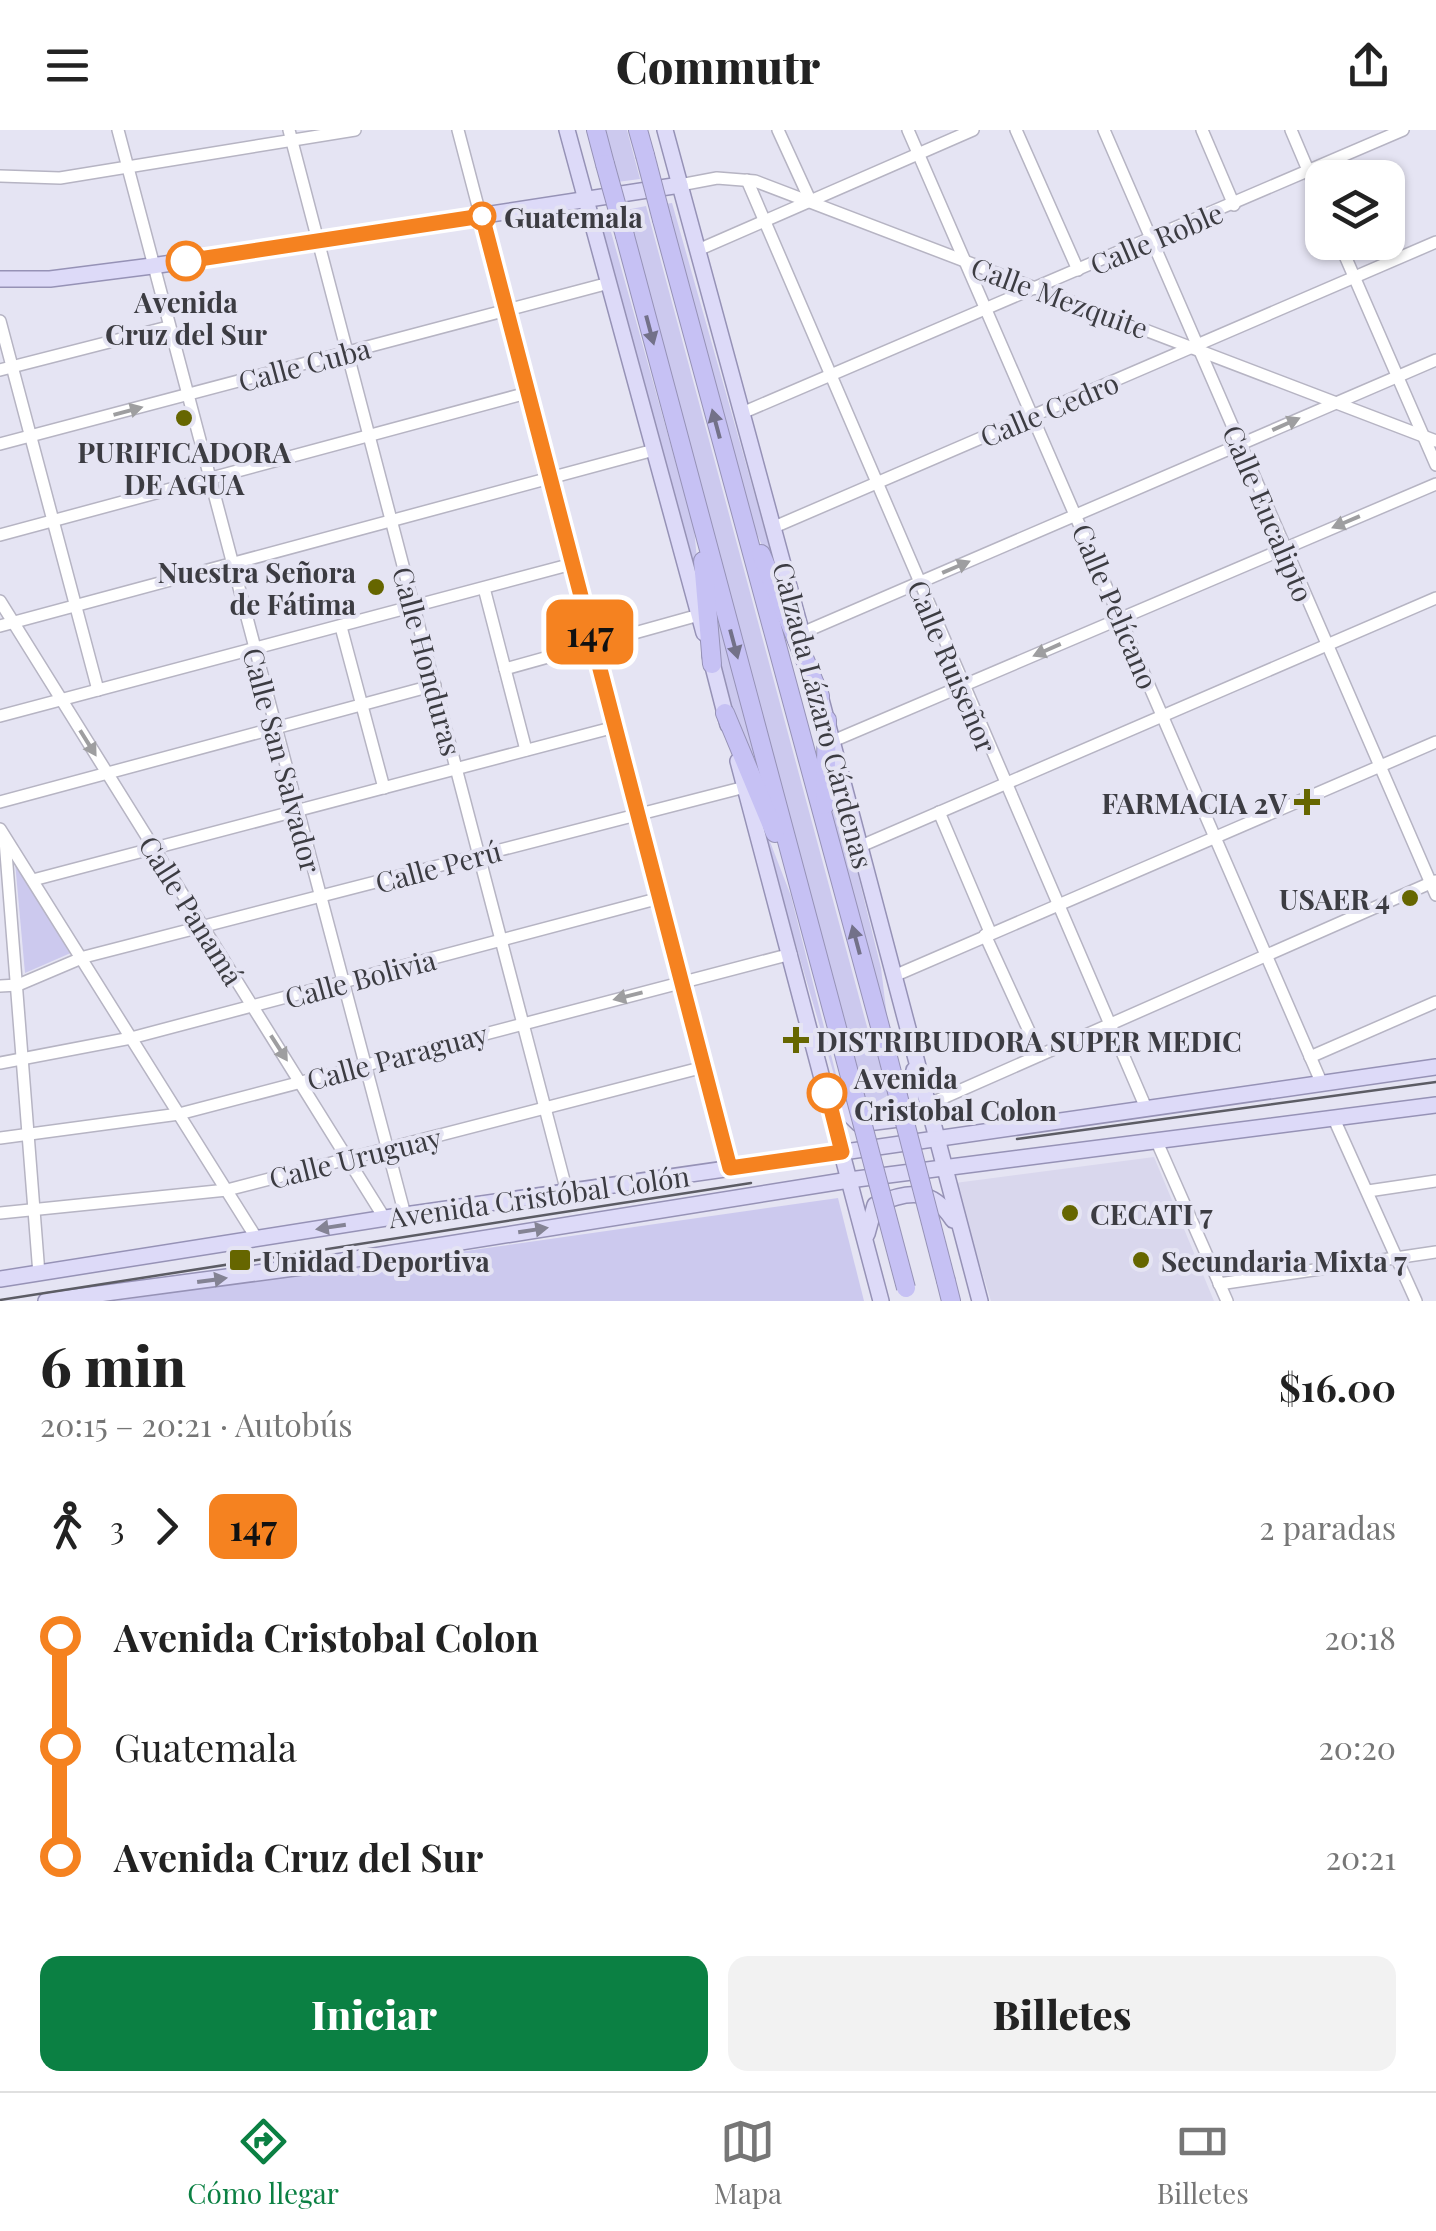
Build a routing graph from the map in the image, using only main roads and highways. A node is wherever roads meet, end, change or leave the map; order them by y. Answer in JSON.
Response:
{"nodes":[{"id":1,"x":567,"y":130,"type":"edge"},
{"id":2,"x":596,"y":130,"type":"edge"},
{"id":3,"x":638,"y":130,"type":"edge"},
{"id":4,"x":665,"y":130,"type":"edge"},
{"id":5,"x":680,"y":185,"type":"junction"},
{"id":6,"x":587,"y":199,"type":"junction"},
{"id":7,"x":0,"y":279,"type":"edge"},
{"id":8,"x":734,"y":489,"type":"junction"},
{"id":9,"x":698,"y":511,"type":"junction"},
{"id":10,"x":712,"y":664,"type":"junction"},
{"id":11,"x":820,"y":696,"type":"junction"},
{"id":12,"x":726,"y":713,"type":"junction"},
{"id":13,"x":828,"y":720,"type":"junction"},
{"id":14,"x":825,"y":826,"type":"junction"},
{"id":15,"x":802,"y":898,"type":"junction"},
{"id":16,"x":916,"y":1060,"type":"junction"},
{"id":17,"x":1436,"y":1067,"type":"edge"},
{"id":18,"x":825,"y":1087,"type":"junction"},
{"id":19,"x":1436,"y":1106,"type":"edge"},
{"id":20,"x":968,"y":1134,"type":"junction"},
{"id":21,"x":936,"y":1139,"type":"junction"},
{"id":22,"x":842,"y":1152,"type":"junction"},
{"id":23,"x":808,"y":1157,"type":"junction"},
{"id":24,"x":971,"y":1164,"type":"junction"},
{"id":25,"x":943,"y":1168,"type":"junction"},
{"id":26,"x":849,"y":1180,"type":"junction"},
{"id":27,"x":789,"y":1188,"type":"junction"},
{"id":28,"x":961,"y":1232,"type":"junction"},
{"id":29,"x":866,"y":1242,"type":"junction"},
{"id":30,"x":0,"y":1279,"type":"edge"},
{"id":31,"x":908,"y":1294,"type":"edge"},
{"id":32,"x":46,"y":1301,"type":"edge"},
{"id":33,"x":881,"y":1301,"type":"edge"},
{"id":34,"x":952,"y":1301,"type":"edge"},
{"id":35,"x":980,"y":1301,"type":"edge"}],
"edges":[{"from":1,"to":6,"type":"main road"},
{"from":2,"to":9,"type":"highway","one_way":true,"bridge":true},
{"from":8,"to":3,"type":"highway","name":"Calzada Lázaro Cárdenas","one_way":true,"bridge":true},
{"from":4,"to":5,"type":"main road","name":"Calzada Lázaro Cárdenas"},
{"from":5,"to":6,"type":"main road"},
{"from":5,"to":11,"type":"main road","name":"Calzada Lázaro Cárdenas"},
{"from":6,"to":7,"type":"main road"},
{"from":6,"to":10,"type":"main road"},
{"from":8,"to":11,"type":"highway"},
{"from":8,"to":14,"type":"highway","name":"Calzada Lázaro Cárdenas"},
{"from":9,"to":10,"type":"highway"},
{"from":9,"to":15,"type":"highway","one_way":true},
{"from":10,"to":12,"type":"main road"},
{"from":11,"to":13,"type":"main road","name":"Calzada Lázaro Cárdenas"},
{"from":12,"to":15,"type":"highway"},
{"from":12,"to":18,"type":"main road"},
{"from":13,"to":14,"type":"highway"},
{"from":13,"to":16,"type":"main road","name":"Calzada Lázaro Cárdenas"},
{"from":34,"to":14,"type":"highway","name":"Calzada Lázaro Cárdenas","one_way":true,"bridge":true},
{"from":15,"to":31,"type":"highway","bridge":true},
{"from":16,"to":18,"type":"main road"},
{"from":16,"to":21,"type":"main road","name":"Calzada Lázaro Cárdenas"},
{"from":17,"to":20,"type":"main road","name":"Avenida Cristóbal Colón"},
{"from":18,"to":22,"type":"main road"},
{"from":19,"to":24,"type":"main road","name":"Avenida Cristóbal Colón"},
{"from":20,"to":21,"type":"main road","name":"Avenida Cristóbal Colón"},
{"from":20,"to":24,"type":"main road"},
{"from":21,"to":22,"type":"main road","name":"Avenida Cristóbal Colón"},
{"from":21,"to":25,"type":"main road","name":"Calzada Lázaro Cárdenas"},
{"from":22,"to":23,"type":"main road","name":"Avenida Cristóbal Colón"},
{"from":22,"to":26,"type":"main road"},
{"from":23,"to":27,"type":"main road"},
{"from":23,"to":30,"type":"main road","name":"Avenida Cristóbal Colón","one_way":true},
{"from":24,"to":25,"type":"main road","name":"Avenida Cristóbal Colón"},
{"from":25,"to":26,"type":"main road","name":"Avenida Cristóbal Colón"},
{"from":25,"to":28,"type":"main road","name":"Calzada Lázaro Cárdenas"},
{"from":26,"to":27,"type":"main road","name":"Avenida Cristóbal Colón"},
{"from":26,"to":29,"type":"main road"},
{"from":32,"to":27,"type":"main road","name":"Avenida Cristóbal Colón","one_way":true},
{"from":28,"to":29,"type":"main road"},
{"from":28,"to":35,"type":"main road","name":"Calzada Lázaro Cárdenas"},
{"from":29,"to":33,"type":"main road"}]}
